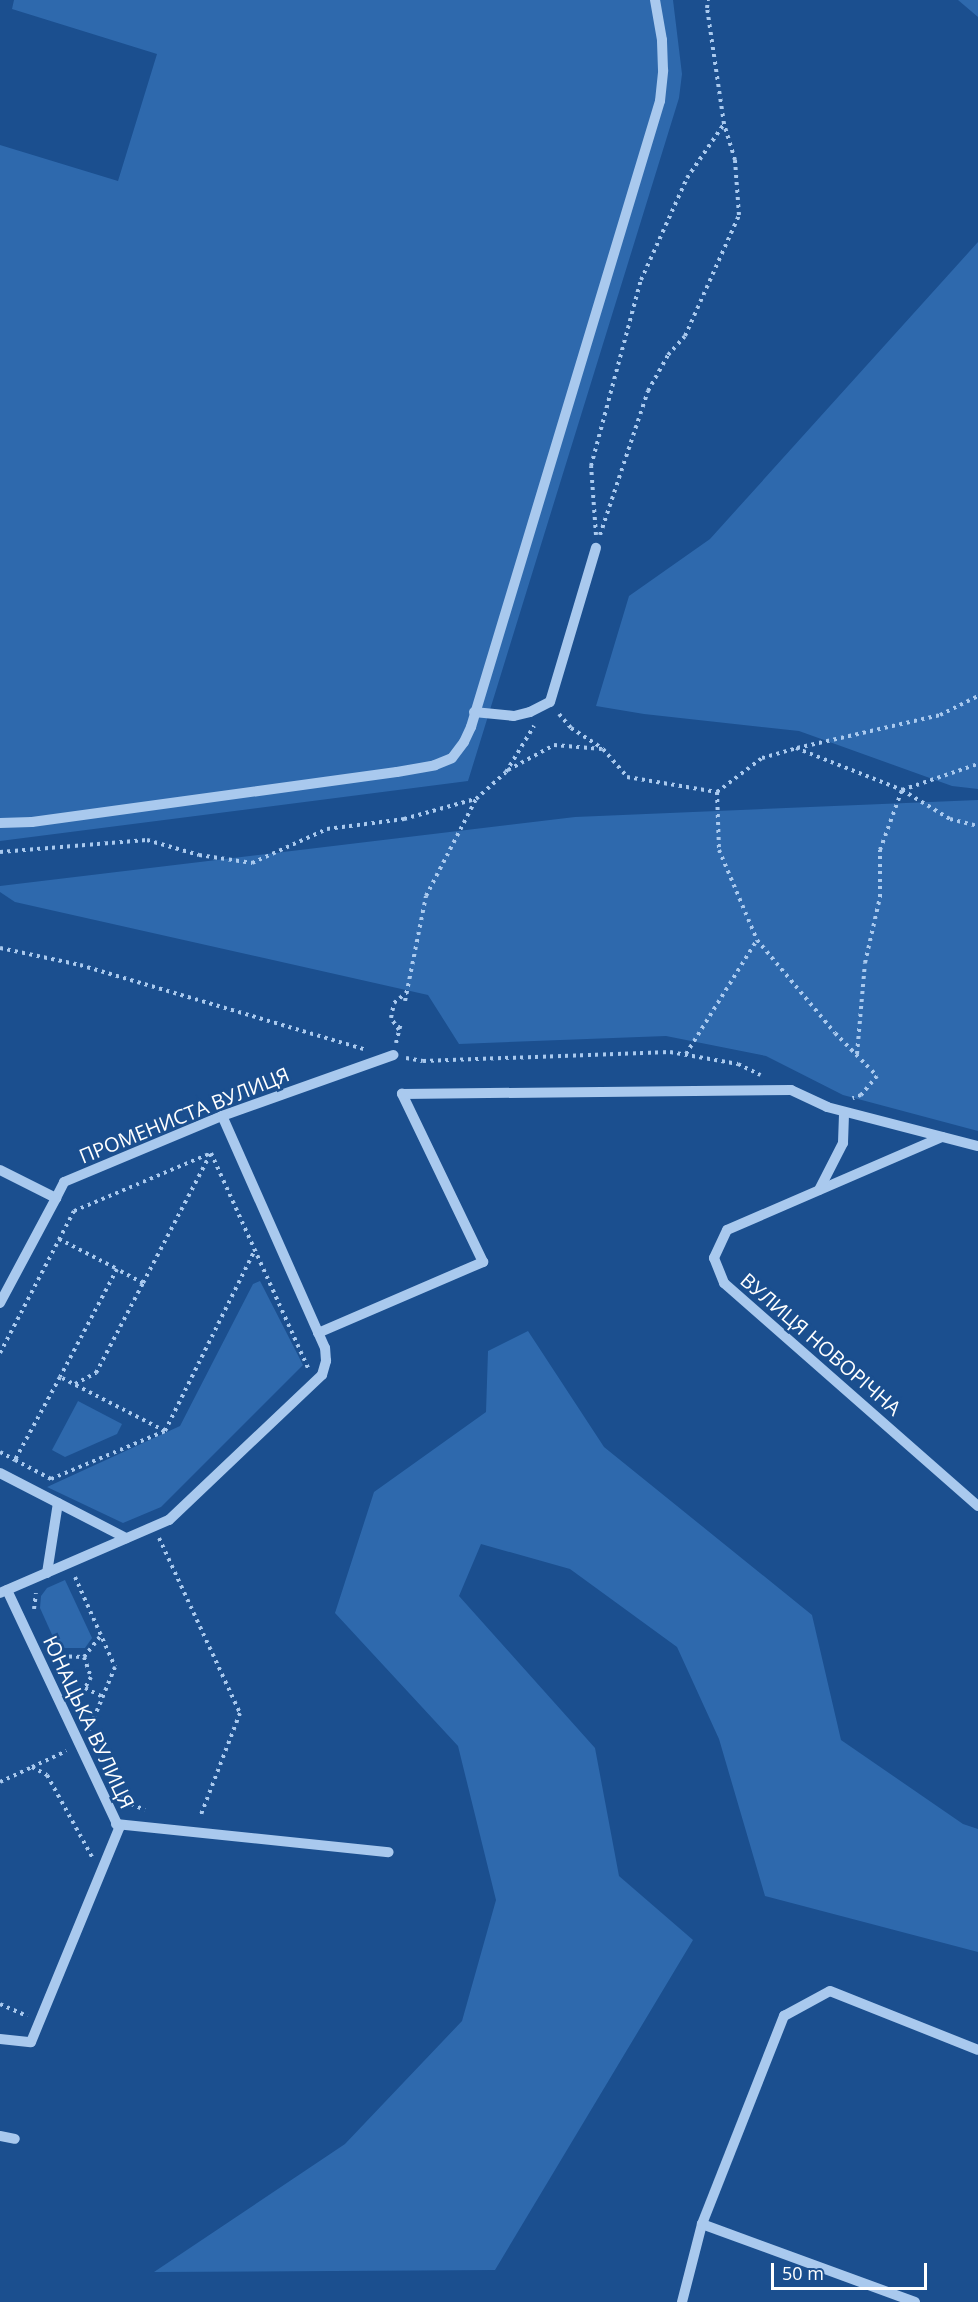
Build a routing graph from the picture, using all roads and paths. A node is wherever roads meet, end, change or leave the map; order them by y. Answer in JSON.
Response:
{"nodes":[{"id":1,"x":655,"y":0,"type":"edge"},
{"id":2,"x":708,"y":0,"type":"edge"},
{"id":3,"x":724,"y":124,"type":"junction"},
{"id":4,"x":596,"y":548,"type":"junction"},
{"id":5,"x":978,"y":696,"type":"edge"},
{"id":6,"x":550,"y":702,"type":"junction"},
{"id":7,"x":474,"y":712,"type":"junction"},
{"id":8,"x":796,"y":748,"type":"junction"},
{"id":9,"x":603,"y":749,"type":"junction"},
{"id":10,"x":978,"y":764,"type":"edge"},
{"id":11,"x":506,"y":772,"type":"junction"},
{"id":12,"x":902,"y":790,"type":"junction"},
{"id":13,"x":717,"y":792,"type":"junction"},
{"id":14,"x":476,"y":799,"type":"junction"},
{"id":15,"x":0,"y":823,"type":"edge"},
{"id":16,"x":978,"y":826,"type":"edge"},
{"id":17,"x":0,"y":852,"type":"edge"},
{"id":18,"x":757,"y":940,"type":"junction"},
{"id":19,"x":0,"y":948,"type":"edge"},
{"id":20,"x":407,"y":992,"type":"junction"},
{"id":21,"x":405,"y":1000,"type":"dead end"},
{"id":22,"x":399,"y":1030,"type":"dead end"},
{"id":23,"x":686,"y":1054,"type":"junction"},
{"id":24,"x":857,"y":1054,"type":"junction"},
{"id":25,"x":393,"y":1055,"type":"junction"},
{"id":26,"x":791,"y":1090,"type":"junction"},
{"id":27,"x":827,"y":1107,"type":"junction"},
{"id":28,"x":843,"y":1112,"type":"junction"},
{"id":29,"x":222,"y":1116,"type":"junction"},
{"id":30,"x":942,"y":1137,"type":"junction"},
{"id":31,"x":978,"y":1146,"type":"edge"},
{"id":32,"x":211,"y":1153,"type":"junction"},
{"id":33,"x":0,"y":1170,"type":"edge"},
{"id":34,"x":819,"y":1191,"type":"junction"},
{"id":35,"x":56,"y":1198,"type":"junction"},
{"id":36,"x":59,"y":1239,"type":"junction"},
{"id":37,"x":255,"y":1251,"type":"junction"},
{"id":38,"x":117,"y":1269,"type":"junction"},
{"id":39,"x":143,"y":1282,"type":"junction"},
{"id":40,"x":0,"y":1303,"type":"edge"},
{"id":41,"x":318,"y":1334,"type":"junction"},
{"id":42,"x":0,"y":1353,"type":"edge"},
{"id":43,"x":310,"y":1372,"type":"dead end"},
{"id":44,"x":60,"y":1377,"type":"junction"},
{"id":45,"x":74,"y":1385,"type":"junction"},
{"id":46,"x":165,"y":1431,"type":"junction"},
{"id":47,"x":0,"y":1452,"type":"edge"},
{"id":48,"x":15,"y":1460,"type":"junction"},
{"id":49,"x":0,"y":1473,"type":"edge"},
{"id":50,"x":58,"y":1503,"type":"junction"},
{"id":51,"x":978,"y":1506,"type":"edge"},
{"id":52,"x":126,"y":1538,"type":"junction"},
{"id":53,"x":147,"y":1540,"type":"dead end"},
{"id":54,"x":72,"y":1571,"type":"dead end"},
{"id":55,"x":47,"y":1572,"type":"junction"},
{"id":56,"x":41,"y":1585,"type":"dead end"},
{"id":57,"x":4,"y":1591,"type":"edge"},
{"id":58,"x":36,"y":1615,"type":"dead end"},
{"id":59,"x":101,"y":1635,"type":"junction"},
{"id":60,"x":50,"y":1646,"type":"dead end"},
{"id":61,"x":54,"y":1656,"type":"junction"},
{"id":62,"x":84,"y":1657,"type":"junction"},
{"id":63,"x":59,"y":1667,"type":"dead end"},
{"id":64,"x":103,"y":1697,"type":"junction"},
{"id":65,"x":84,"y":1721,"type":"dead end"},
{"id":66,"x":89,"y":1731,"type":"junction"},
{"id":67,"x":81,"y":1745,"type":"junction"},
{"id":68,"x":32,"y":1767,"type":"junction"},
{"id":69,"x":0,"y":1782,"type":"edge"},
{"id":70,"x":118,"y":1791,"type":"dead end"},
{"id":71,"x":150,"y":1811,"type":"dead end"},
{"id":72,"x":199,"y":1821,"type":"dead end"},
{"id":73,"x":116,"y":1824,"type":"junction"},
{"id":74,"x":388,"y":1852,"type":"dead end"},
{"id":75,"x":96,"y":1865,"type":"dead end"},
{"id":76,"x":0,"y":2004,"type":"edge"},
{"id":77,"x":34,"y":2006,"type":"dead end"},
{"id":78,"x":30,"y":2017,"type":"junction"},
{"id":79,"x":28,"y":2024,"type":"dead end"},
{"id":80,"x":0,"y":2038,"type":"edge"},
{"id":81,"x":978,"y":2050,"type":"edge"},
{"id":82,"x":0,"y":2136,"type":"edge"},
{"id":83,"x":15,"y":2139,"type":"dead end"},
{"id":84,"x":702,"y":2224,"type":"junction"},
{"id":85,"x":682,"y":2302,"type":"edge"},
{"id":86,"x":915,"y":2302,"type":"edge"}],
"edges":[{"from":1,"to":7,"type":"street"},
{"from":2,"to":3,"type":"path"},
{"from":3,"to":4,"type":"path"},
{"from":3,"to":4,"type":"path"},
{"from":4,"to":6,"type":"street"},
{"from":5,"to":8,"type":"path"},
{"from":6,"to":7,"type":"street"},
{"from":6,"to":9,"type":"path"},
{"from":6,"to":11,"type":"path"},
{"from":7,"to":15,"type":"street"},
{"from":8,"to":12,"type":"path"},
{"from":8,"to":13,"type":"path"},
{"from":9,"to":11,"type":"path"},
{"from":9,"to":13,"type":"path"},
{"from":10,"to":12,"type":"path"},
{"from":11,"to":14,"type":"path"},
{"from":12,"to":16,"type":"path"},
{"from":12,"to":24,"type":"path"},
{"from":13,"to":18,"type":"path"},
{"from":14,"to":17,"type":"path"},
{"from":14,"to":20,"type":"path"},
{"from":18,"to":23,"type":"path"},
{"from":18,"to":24,"type":"path"},
{"from":19,"to":25,"type":"path"},
{"from":20,"to":21,"type":"path"},
{"from":20,"to":22,"type":"path"},
{"from":23,"to":25,"type":"path"},
{"from":23,"to":26,"type":"path"},
{"from":24,"to":27,"type":"path"},
{"from":25,"to":29,"type":"street","name":"ПРОМЕНИСТА ВУЛИЦЯ"},
{"from":26,"to":27,"type":"street"},
{"from":26,"to":41,"type":"street"},
{"from":27,"to":28,"type":"street"},
{"from":28,"to":30,"type":"street"},
{"from":28,"to":34,"type":"street"},
{"from":29,"to":35,"type":"street","name":"ПРОМЕНИСТА ВУЛИЦЯ"},
{"from":29,"to":41,"type":"street"},
{"from":30,"to":31,"type":"street"},
{"from":30,"to":34,"type":"street","name":"ВУЛИЦЯ НОВОРІЧНА"},
{"from":32,"to":36,"type":"path"},
{"from":32,"to":37,"type":"path"},
{"from":32,"to":39,"type":"path"},
{"from":33,"to":35,"type":"street"},
{"from":34,"to":51,"type":"street","name":"ВУЛИЦЯ НОВОРІЧНА"},
{"from":35,"to":40,"type":"street","name":"ПРОМЕНИСТА ВУЛИЦЯ"},
{"from":36,"to":38,"type":"path"},
{"from":36,"to":42,"type":"path"},
{"from":37,"to":43,"type":"path"},
{"from":37,"to":46,"type":"path"},
{"from":38,"to":39,"type":"path"},
{"from":38,"to":44,"type":"path"},
{"from":39,"to":45,"type":"path"},
{"from":41,"to":52,"type":"street"},
{"from":44,"to":45,"type":"path"},
{"from":44,"to":48,"type":"path"},
{"from":45,"to":46,"type":"path"},
{"from":46,"to":48,"type":"path"},
{"from":47,"to":48,"type":"path"},
{"from":49,"to":50,"type":"street"},
{"from":50,"to":52,"type":"street"},
{"from":50,"to":55,"type":"street"},
{"from":52,"to":55,"type":"street"},
{"from":53,"to":72,"type":"path"},
{"from":54,"to":59,"type":"path"},
{"from":55,"to":57,"type":"street"},
{"from":56,"to":58,"type":"path"},
{"from":57,"to":67,"type":"street","name":"ЮНАЦЬКА ВУЛИЦЯ"},
{"from":59,"to":62,"type":"path"},
{"from":59,"to":64,"type":"path"},
{"from":60,"to":61,"type":"path"},
{"from":61,"to":62,"type":"path"},
{"from":61,"to":63,"type":"path"},
{"from":62,"to":64,"type":"path"},
{"from":64,"to":66,"type":"path"},
{"from":65,"to":66,"type":"path"},
{"from":66,"to":67,"type":"path"},
{"from":67,"to":68,"type":"path"},
{"from":67,"to":73,"type":"street","name":"ЮНАЦЬКА ВУЛИЦЯ"},
{"from":68,"to":69,"type":"path"},
{"from":68,"to":75,"type":"path"},
{"from":70,"to":71,"type":"path"},
{"from":73,"to":74,"type":"street"},
{"from":73,"to":80,"type":"street","name":"ЮНАЦЬКА ВУЛИЦЯ"},
{"from":76,"to":78,"type":"path"},
{"from":77,"to":78,"type":"path"},
{"from":78,"to":79,"type":"path"},
{"from":81,"to":84,"type":"street"},
{"from":82,"to":83,"type":"street"},
{"from":84,"to":85,"type":"street"},
{"from":84,"to":86,"type":"street"}]}
